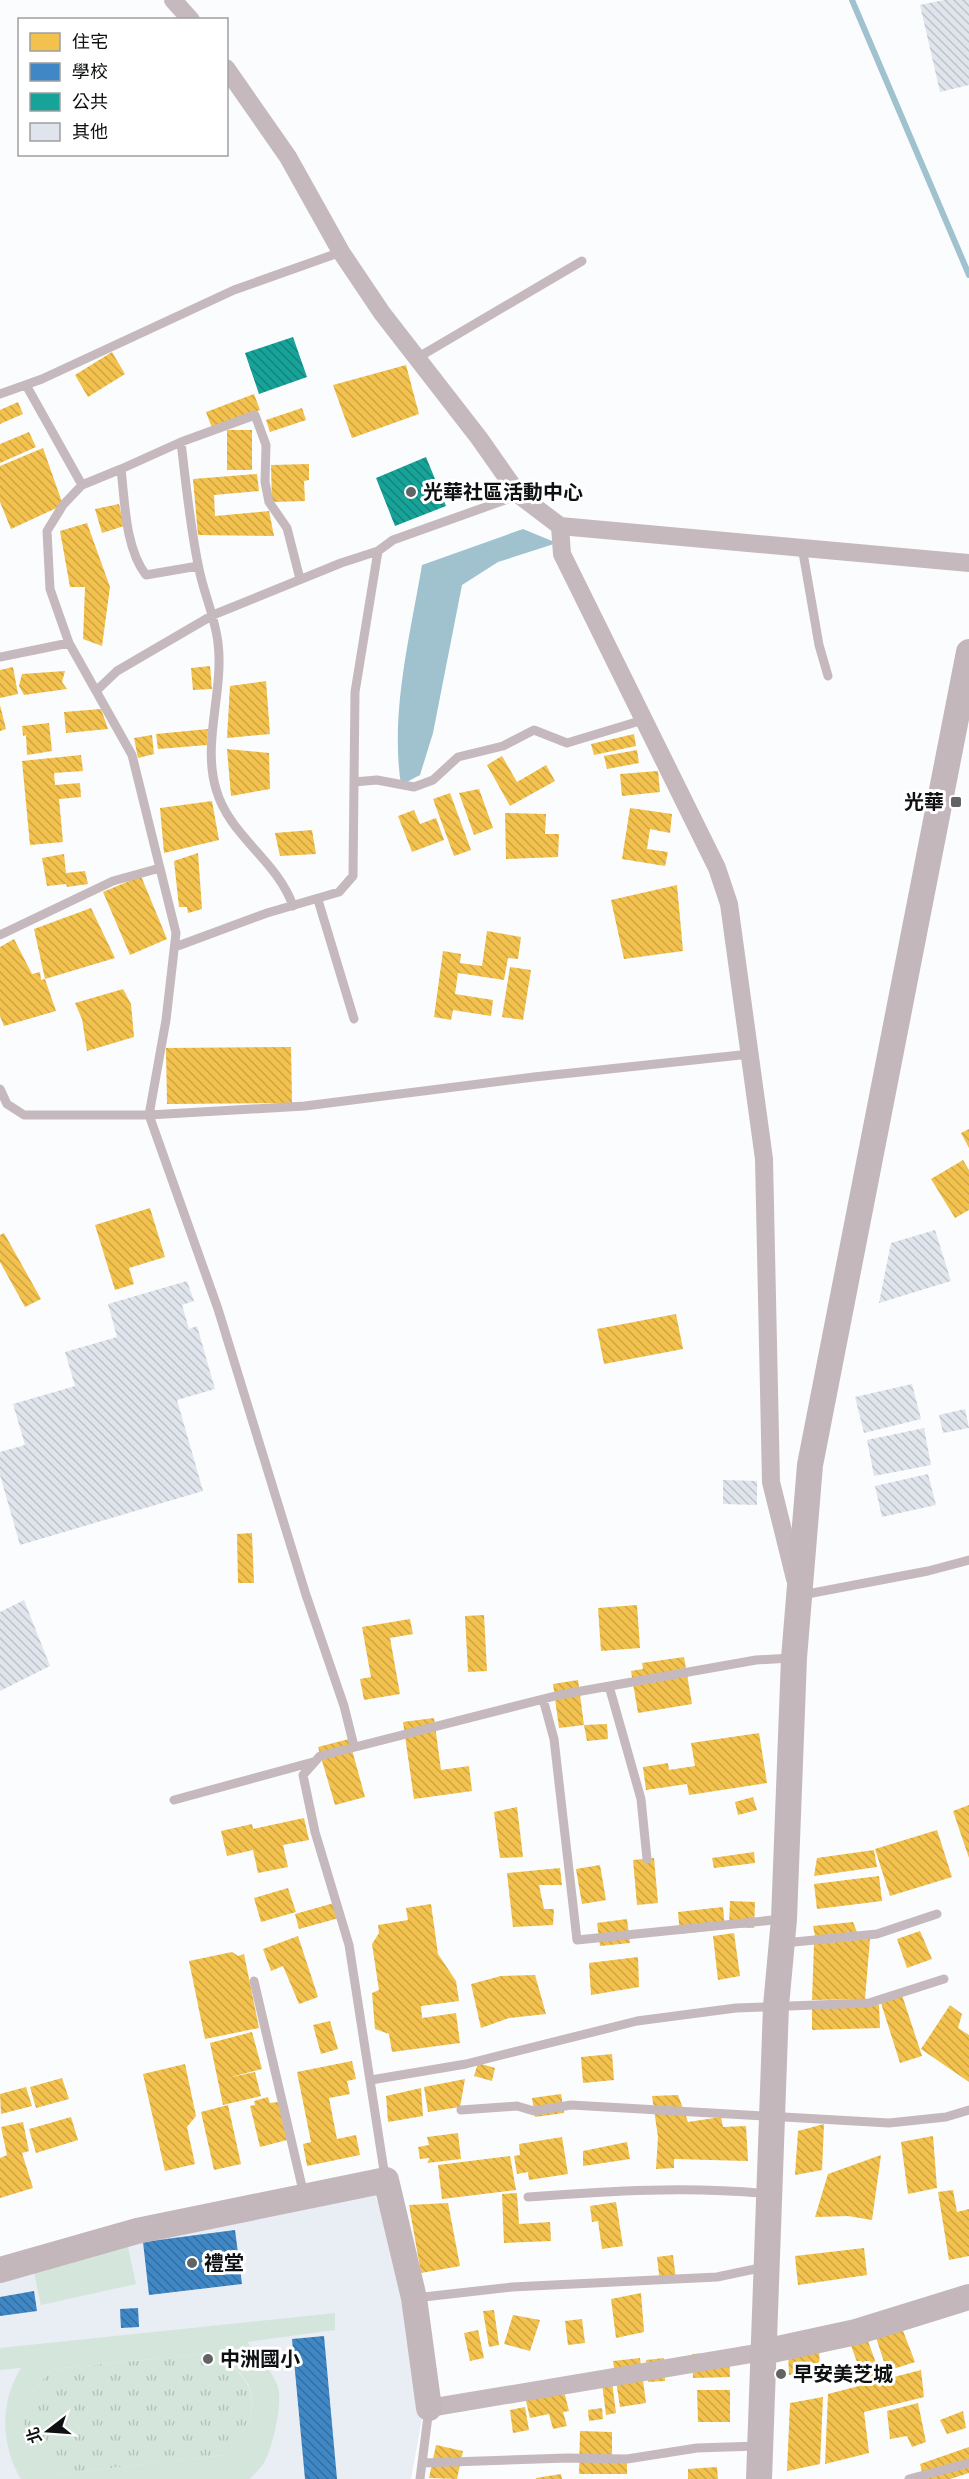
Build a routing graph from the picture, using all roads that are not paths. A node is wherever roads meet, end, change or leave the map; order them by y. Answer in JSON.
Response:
{"nodes":[{"id":1,"x":173,"y":0,"type":"edge"},
{"id":2,"x":189,"y":18,"type":"edge"},
{"id":3,"x":228,"y":71,"type":"edge"},
{"id":4,"x":341,"y":252,"type":"junction"},
{"id":5,"x":582,"y":261,"type":"dead end"},
{"id":6,"x":417,"y":358,"type":"junction"},
{"id":7,"x":26,"y":384,"type":"junction"},
{"id":8,"x":0,"y":394,"type":"edge"},
{"id":9,"x":181,"y":442,"type":"junction"},
{"id":10,"x":121,"y":469,"type":"junction"},
{"id":11,"x":82,"y":484,"type":"junction"},
{"id":12,"x":519,"y":495,"type":"junction"},
{"id":13,"x":560,"y":526,"type":"junction"},
{"id":14,"x":802,"y":548,"type":"junction"},
{"id":15,"x":378,"y":551,"type":"junction"},
{"id":16,"x":969,"y":563,"type":"edge"},
{"id":17,"x":198,"y":566,"type":"junction"},
{"id":18,"x":300,"y":579,"type":"junction"},
{"id":19,"x":213,"y":615,"type":"junction"},
{"id":20,"x":69,"y":643,"type":"junction"},
{"id":21,"x":969,"y":652,"type":"edge"},
{"id":22,"x":0,"y":657,"type":"edge"},
{"id":23,"x":828,"y":675,"type":"dead end"},
{"id":24,"x":96,"y":691,"type":"junction"},
{"id":25,"x":963,"y":718,"type":"edge"},
{"id":26,"x":643,"y":720,"type":"junction"},
{"id":27,"x":354,"y":782,"type":"junction"},
{"id":28,"x":160,"y":868,"type":"junction"},
{"id":29,"x":318,"y":900,"type":"junction"},
{"id":30,"x":293,"y":906,"type":"junction"},
{"id":31,"x":0,"y":935,"type":"edge"},
{"id":32,"x":175,"y":947,"type":"junction"},
{"id":33,"x":354,"y":1019,"type":"dead end"},
{"id":34,"x":750,"y":1054,"type":"junction"},
{"id":35,"x":0,"y":1089,"type":"edge"},
{"id":36,"x":149,"y":1115,"type":"junction"},
{"id":37,"x":969,"y":1560,"type":"edge"},
{"id":38,"x":800,"y":1596,"type":"junction"},
{"id":39,"x":794,"y":1658,"type":"junction"},
{"id":40,"x":609,"y":1686,"type":"junction"},
{"id":41,"x":543,"y":1699,"type":"junction"},
{"id":42,"x":354,"y":1746,"type":"junction"},
{"id":43,"x":314,"y":1761,"type":"junction"},
{"id":44,"x":174,"y":1800,"type":"dead end"},
{"id":45,"x":648,"y":1859,"type":"dead end"},
{"id":46,"x":937,"y":1914,"type":"dead end"},
{"id":47,"x":783,"y":1931,"type":"junction"},
{"id":48,"x":944,"y":1979,"type":"dead end"},
{"id":49,"x":254,"y":1981,"type":"dead end"},
{"id":50,"x":776,"y":2006,"type":"junction"},
{"id":51,"x":370,"y":2080,"type":"junction"},
{"id":52,"x":461,"y":2110,"type":"dead end"},
{"id":53,"x":969,"y":2110,"type":"edge"},
{"id":54,"x":773,"y":2115,"type":"junction"},
{"id":55,"x":386,"y":2180,"type":"junction"},
{"id":56,"x":771,"y":2194,"type":"junction"},
{"id":57,"x":304,"y":2196,"type":"junction"},
{"id":58,"x":528,"y":2197,"type":"dead end"},
{"id":59,"x":767,"y":2267,"type":"junction"},
{"id":60,"x":0,"y":2270,"type":"edge"},
{"id":61,"x":969,"y":2297,"type":"edge"},
{"id":62,"x":414,"y":2298,"type":"junction"},
{"id":63,"x":763,"y":2352,"type":"junction"},
{"id":64,"x":429,"y":2408,"type":"junction"},
{"id":65,"x":761,"y":2445,"type":"junction"},
{"id":66,"x":422,"y":2463,"type":"junction"},
{"id":67,"x":969,"y":2463,"type":"edge"},
{"id":68,"x":420,"y":2479,"type":"edge"},
{"id":69,"x":759,"y":2479,"type":"edge"},
{"id":70,"x":911,"y":2479,"type":"edge"}],
"edges":[{"from":1,"to":2,"type":"street"},
{"from":3,"to":4,"type":"street"},
{"from":4,"to":6,"type":"street"},
{"from":4,"to":7,"type":"lane"},
{"from":5,"to":6,"type":"lane"},
{"from":6,"to":12,"type":"street"},
{"from":7,"to":8,"type":"lane"},
{"from":7,"to":11,"type":"lane"},
{"from":9,"to":10,"type":"lane"},
{"from":9,"to":17,"type":"lane"},
{"from":9,"to":18,"type":"lane"},
{"from":10,"to":11,"type":"lane"},
{"from":10,"to":17,"type":"lane"},
{"from":11,"to":20,"type":"lane"},
{"from":12,"to":13,"type":"street"},
{"from":12,"to":15,"type":"lane"},
{"from":13,"to":14,"type":"street"},
{"from":13,"to":26,"type":"street"},
{"from":14,"to":16,"type":"street"},
{"from":14,"to":23,"type":"lane"},
{"from":15,"to":18,"type":"lane"},
{"from":15,"to":27,"type":"lane"},
{"from":17,"to":19,"type":"lane"},
{"from":18,"to":19,"type":"lane"},
{"from":19,"to":24,"type":"lane"},
{"from":19,"to":30,"type":"lane"},
{"from":20,"to":22,"type":"lane"},
{"from":20,"to":24,"type":"lane"},
{"from":21,"to":25,"type":"main road"},
{"from":24,"to":28,"type":"lane"},
{"from":25,"to":38,"type":"main road"},
{"from":26,"to":27,"type":"lane"},
{"from":26,"to":34,"type":"street"},
{"from":27,"to":29,"type":"lane"},
{"from":28,"to":31,"type":"lane"},
{"from":28,"to":32,"type":"lane"},
{"from":29,"to":30,"type":"lane"},
{"from":29,"to":33,"type":"lane"},
{"from":30,"to":32,"type":"lane"},
{"from":32,"to":36,"type":"lane"},
{"from":34,"to":36,"type":"lane"},
{"from":34,"to":38,"type":"street"},
{"from":35,"to":36,"type":"lane"},
{"from":36,"to":42,"type":"lane"},
{"from":37,"to":38,"type":"lane"},
{"from":38,"to":39,"type":"main road"},
{"from":39,"to":40,"type":"lane"},
{"from":39,"to":47,"type":"main road"},
{"from":40,"to":41,"type":"lane"},
{"from":40,"to":45,"type":"lane"},
{"from":41,"to":42,"type":"lane"},
{"from":41,"to":47,"type":"lane"},
{"from":42,"to":43,"type":"lane"},
{"from":43,"to":44,"type":"lane"},
{"from":43,"to":51,"type":"lane"},
{"from":46,"to":47,"type":"lane"},
{"from":47,"to":50,"type":"main road"},
{"from":48,"to":50,"type":"lane"},
{"from":49,"to":57,"type":"lane"},
{"from":50,"to":51,"type":"lane"},
{"from":50,"to":54,"type":"main road"},
{"from":51,"to":55,"type":"lane"},
{"from":52,"to":54,"type":"lane"},
{"from":53,"to":54,"type":"lane"},
{"from":54,"to":56,"type":"main road"},
{"from":55,"to":57,"type":"main road"},
{"from":55,"to":62,"type":"main road"},
{"from":56,"to":58,"type":"lane"},
{"from":56,"to":59,"type":"main road"},
{"from":57,"to":60,"type":"main road"},
{"from":59,"to":62,"type":"lane"},
{"from":59,"to":63,"type":"main road"},
{"from":61,"to":63,"type":"main road"},
{"from":62,"to":64,"type":"main road"},
{"from":63,"to":64,"type":"street"},
{"from":63,"to":65,"type":"main road"},
{"from":64,"to":66,"type":"lane"},
{"from":65,"to":66,"type":"lane"},
{"from":65,"to":69,"type":"main road"},
{"from":66,"to":68,"type":"lane"},
{"from":67,"to":70,"type":"lane"}]}
